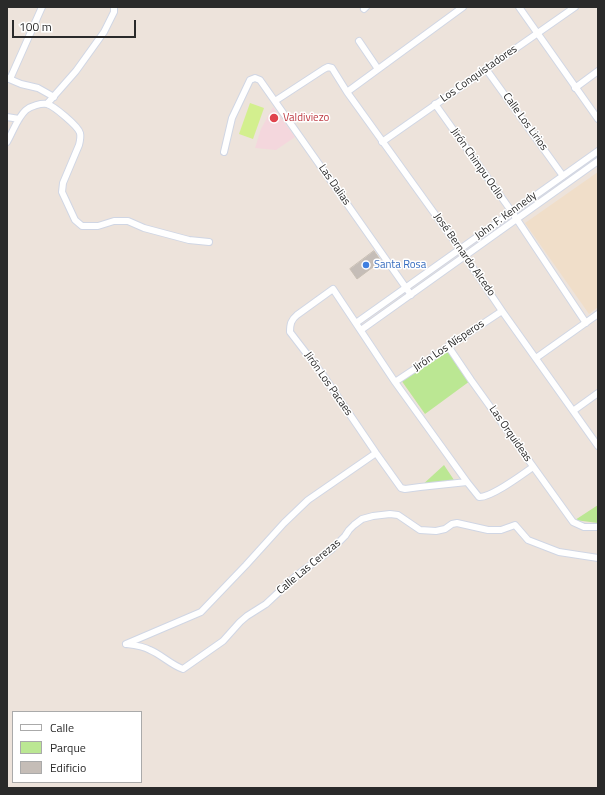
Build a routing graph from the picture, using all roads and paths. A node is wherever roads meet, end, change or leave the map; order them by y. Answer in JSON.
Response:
{"nodes":[{"id":1,"x":42,"y":7,"type":"edge"},
{"id":2,"x":114,"y":7,"type":"edge"},
{"id":3,"x":464,"y":7,"type":"edge"},
{"id":4,"x":519,"y":7,"type":"edge"},
{"id":5,"x":575,"y":7,"type":"edge"},
{"id":6,"x":537,"y":33,"type":"junction"},
{"id":7,"x":358,"y":41,"type":"dead end"},
{"id":8,"x":378,"y":69,"type":"junction"},
{"id":9,"x":486,"y":69,"type":"junction"},
{"id":10,"x":598,"y":71,"type":"edge"},
{"id":11,"x":9,"y":79,"type":"edge"},
{"id":12,"x":575,"y":88,"type":"junction"},
{"id":13,"x":347,"y":92,"type":"junction"},
{"id":14,"x":54,"y":96,"type":"junction"},
{"id":15,"x":275,"y":101,"type":"junction"},
{"id":16,"x":47,"y":104,"type":"junction"},
{"id":17,"x":435,"y":104,"type":"junction"},
{"id":18,"x":7,"y":117,"type":"edge"},
{"id":19,"x":19,"y":119,"type":"junction"},
{"id":20,"x":598,"y":119,"type":"edge"},
{"id":21,"x":7,"y":142,"type":"edge"},
{"id":22,"x":382,"y":142,"type":"junction"},
{"id":23,"x":598,"y":151,"type":"edge"},
{"id":24,"x":224,"y":152,"type":"dead end"},
{"id":25,"x":598,"y":161,"type":"edge"},
{"id":26,"x":563,"y":176,"type":"junction"},
{"id":27,"x":512,"y":212,"type":"junction"},
{"id":28,"x":517,"y":220,"type":"junction"},
{"id":29,"x":209,"y":242,"type":"dead end"},
{"id":30,"x":460,"y":249,"type":"junction"},
{"id":31,"x":465,"y":256,"type":"junction"},
{"id":32,"x":406,"y":287,"type":"junction"},
{"id":33,"x":411,"y":295,"type":"junction"},
{"id":34,"x":502,"y":310,"type":"junction"},
{"id":35,"x":598,"y":314,"type":"edge"},
{"id":36,"x":356,"y":323,"type":"junction"},
{"id":37,"x":586,"y":323,"type":"junction"},
{"id":38,"x":361,"y":330,"type":"junction"},
{"id":39,"x":448,"y":346,"type":"junction"},
{"id":40,"x":536,"y":358,"type":"junction"},
{"id":41,"x":395,"y":382,"type":"junction"},
{"id":42,"x":598,"y":393,"type":"edge"},
{"id":43,"x":573,"y":411,"type":"junction"},
{"id":44,"x":598,"y":446,"type":"edge"},
{"id":45,"x":376,"y":454,"type":"junction"},
{"id":46,"x":533,"y":467,"type":"junction"},
{"id":47,"x":467,"y":482,"type":"junction"},
{"id":48,"x":598,"y":527,"type":"edge"},
{"id":49,"x":598,"y":558,"type":"edge"}],
"edges":[{"from":1,"to":11,"type":"street"},
{"from":2,"to":14,"type":"street"},
{"from":3,"to":8,"type":"street"},
{"from":4,"to":6,"type":"street"},
{"from":5,"to":6,"type":"street","name":"Los Conquistadores"},
{"from":6,"to":9,"type":"street","name":"Los Conquistadores"},
{"from":6,"to":12,"type":"street"},
{"from":7,"to":8,"type":"street"},
{"from":8,"to":13,"type":"street"},
{"from":9,"to":17,"type":"street","name":"Los Conquistadores"},
{"from":9,"to":26,"type":"street","name":"Calle Los Lirios"},
{"from":10,"to":12,"type":"street"},
{"from":11,"to":14,"type":"street"},
{"from":12,"to":20,"type":"street"},
{"from":13,"to":15,"type":"street","name":"José Bernardo Alcedo"},
{"from":13,"to":22,"type":"street","name":"José Bernardo Alcedo"},
{"from":14,"to":16,"type":"street"},
{"from":15,"to":24,"type":"street","name":"Las Dalias"},
{"from":15,"to":32,"type":"street","name":"Las Dalias"},
{"from":16,"to":19,"type":"street"},
{"from":16,"to":29,"type":"street"},
{"from":17,"to":22,"type":"street","name":"Los Conquistadores"},
{"from":17,"to":27,"type":"street","name":"Jirón Chimpu Ocllo"},
{"from":18,"to":19,"type":"street"},
{"from":19,"to":21,"type":"street"},
{"from":22,"to":30,"type":"street","name":"José Bernardo Alcedo"},
{"from":23,"to":26,"type":"street","name":"John F. Kennedy"},
{"from":25,"to":28,"type":"street","name":"John F. Kennedy"},
{"from":26,"to":27,"type":"street","name":"John F. Kennedy"},
{"from":27,"to":28,"type":"street","name":"Jirón Chimpu Ocllo"},
{"from":27,"to":30,"type":"street","name":"John F. Kennedy"},
{"from":28,"to":31,"type":"street","name":"John F. Kennedy"},
{"from":28,"to":37,"type":"street","name":"Jirón Chimpu Ocllo"},
{"from":30,"to":31,"type":"street","name":"José Bernardo Alcedo"},
{"from":30,"to":32,"type":"street","name":"John F. Kennedy"},
{"from":31,"to":33,"type":"street","name":"John F. Kennedy"},
{"from":31,"to":34,"type":"street","name":"José Bernardo Alcedo"},
{"from":32,"to":33,"type":"street","name":"Las Dalias"},
{"from":32,"to":36,"type":"street","name":"John F. Kennedy"},
{"from":33,"to":38,"type":"street","name":"John F. Kennedy"},
{"from":34,"to":39,"type":"street","name":"Jirón Los Nísperos"},
{"from":34,"to":40,"type":"street","name":"José Bernardo Alcedo"},
{"from":35,"to":37,"type":"street"},
{"from":36,"to":38,"type":"street"},
{"from":36,"to":45,"type":"street","name":"Jirón Los Pacaes"},
{"from":37,"to":40,"type":"street"},
{"from":38,"to":41,"type":"street"},
{"from":39,"to":41,"type":"street","name":"Jirón Los Nísperos"},
{"from":39,"to":46,"type":"street","name":"Las Orquideas"},
{"from":40,"to":43,"type":"street","name":"José Bernardo Alcedo"},
{"from":41,"to":47,"type":"street"},
{"from":42,"to":43,"type":"street"},
{"from":43,"to":44,"type":"street","name":"José Bernardo Alcedo"},
{"from":45,"to":47,"type":"street","name":"Jirón Los Pacaes"},
{"from":45,"to":49,"type":"street","name":"Calle Las Cerezas"},
{"from":46,"to":47,"type":"street"},
{"from":46,"to":48,"type":"street","name":"Las Orquideas"}]}
